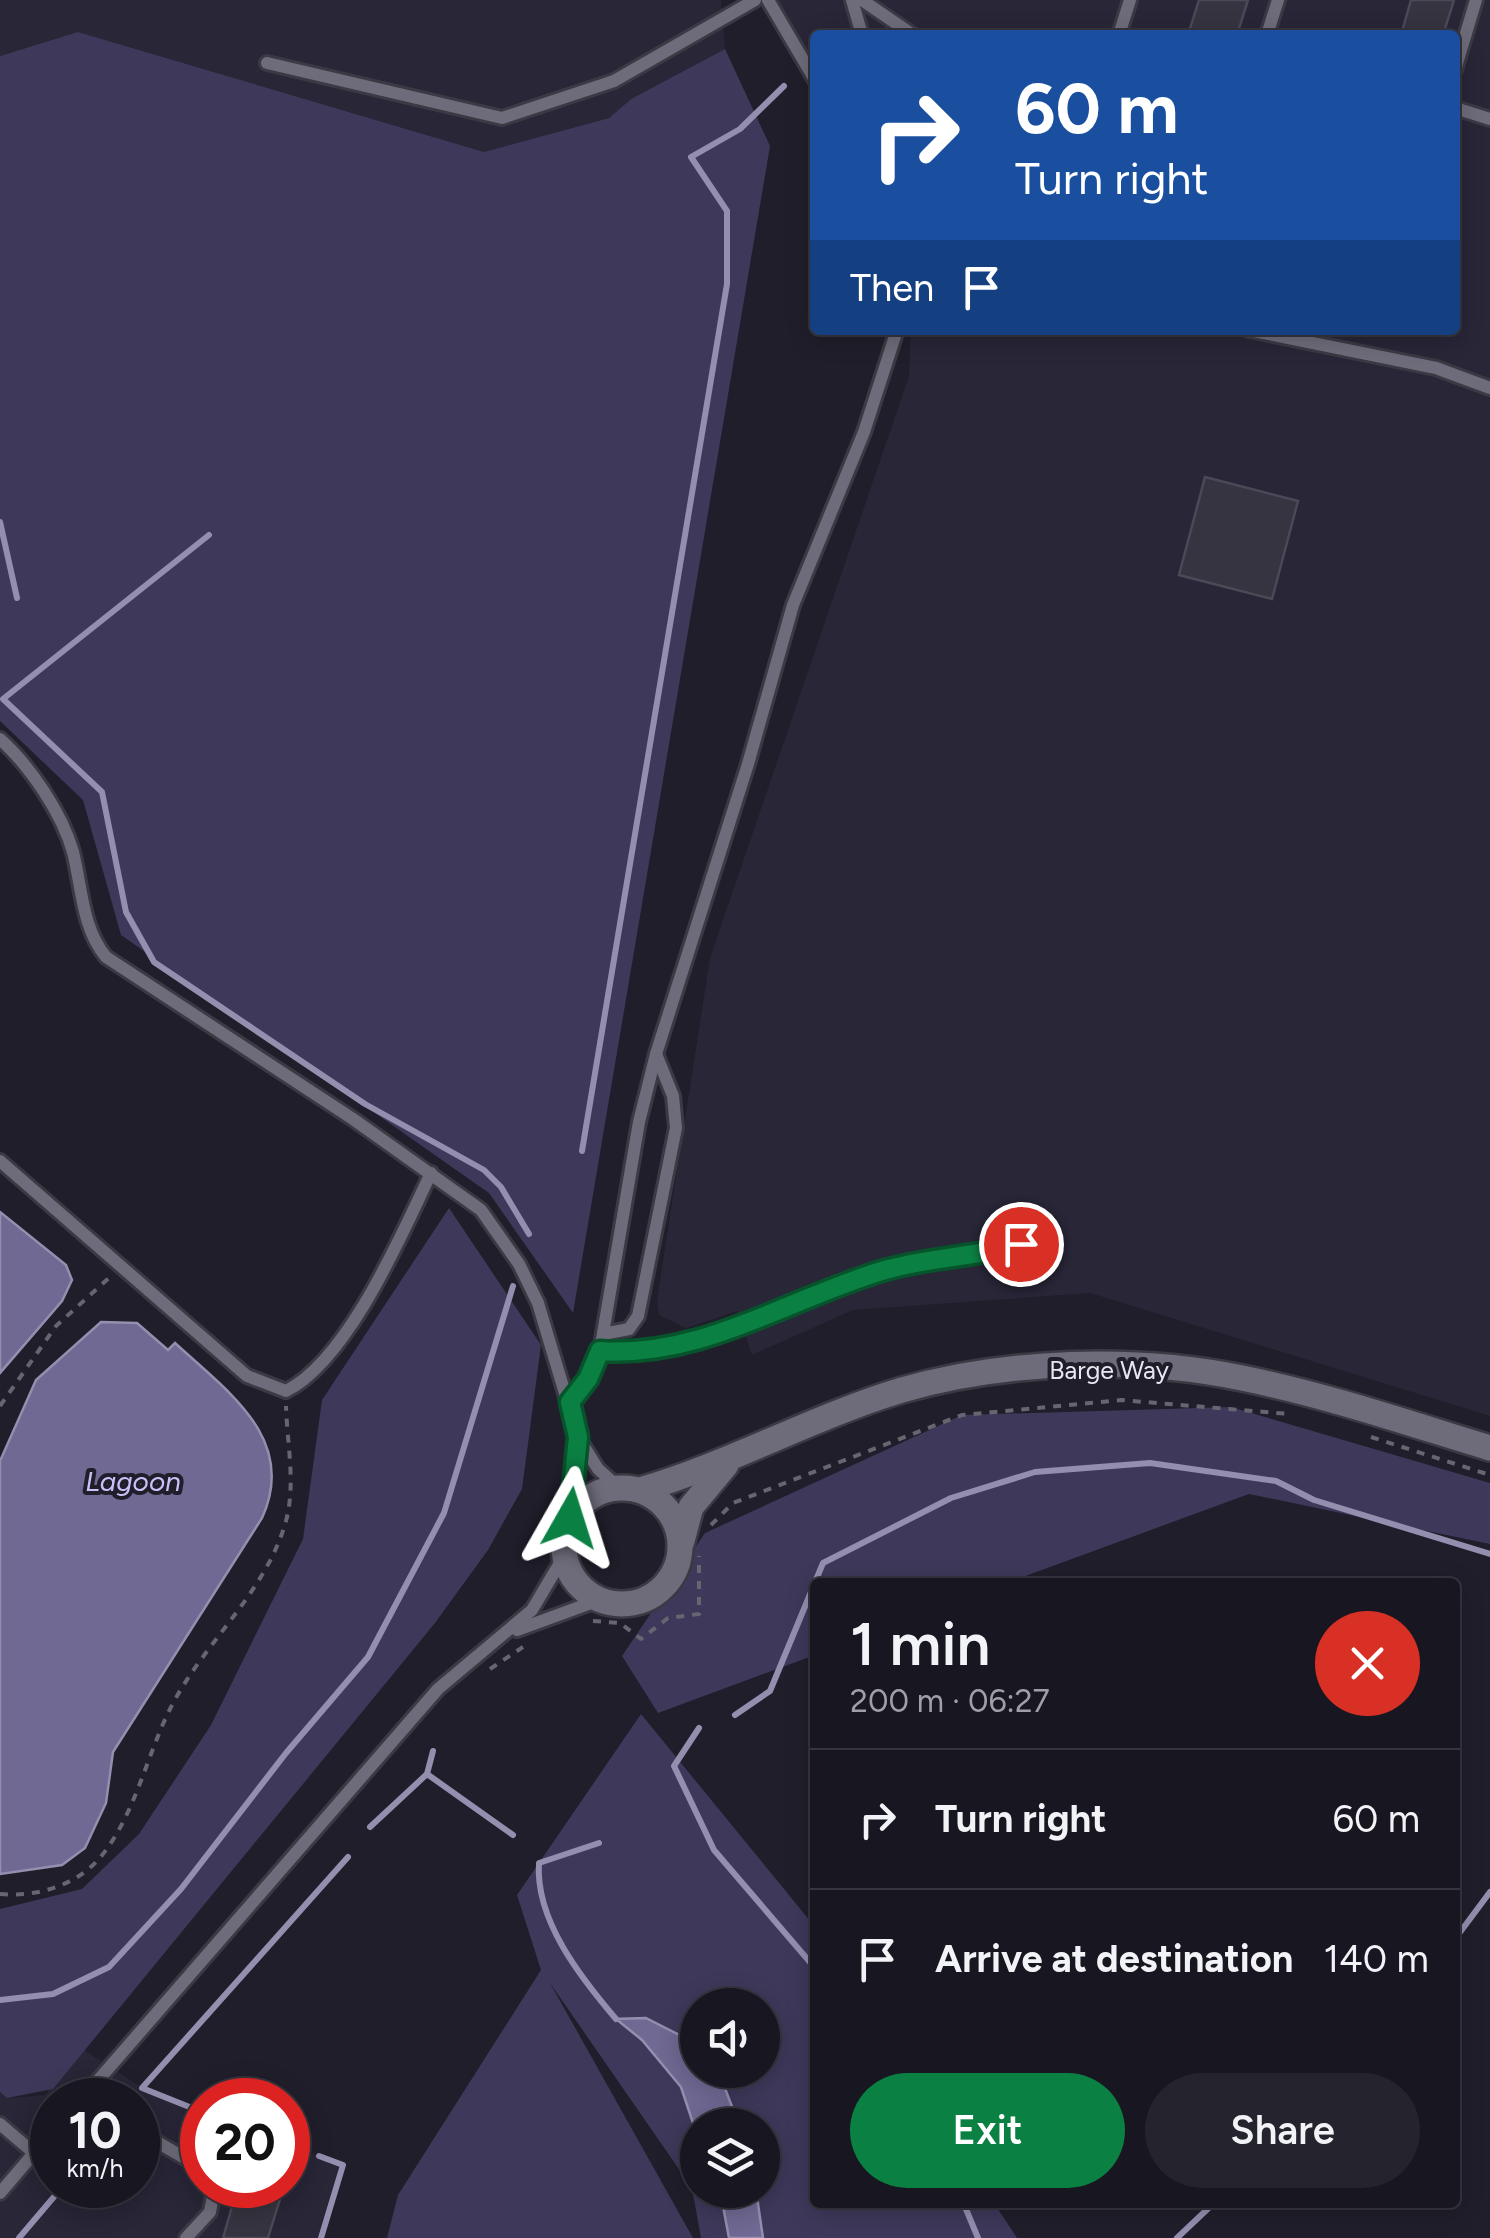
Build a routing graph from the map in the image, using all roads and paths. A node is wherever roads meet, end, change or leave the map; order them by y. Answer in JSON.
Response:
{"nodes":[{"id":1,"x":755,"y":0,"type":"edge"},
{"id":2,"x":768,"y":0,"type":"edge"},
{"id":3,"x":852,"y":0,"type":"edge"},
{"id":4,"x":862,"y":0,"type":"edge"},
{"id":5,"x":1130,"y":0,"type":"edge"},
{"id":6,"x":1278,"y":0,"type":"edge"},
{"id":7,"x":1476,"y":0,"type":"edge"},
{"id":8,"x":861,"y":30,"type":"edge"},
{"id":9,"x":906,"y":30,"type":"edge"},
{"id":10,"x":1121,"y":30,"type":"edge"},
{"id":11,"x":1268,"y":30,"type":"edge"},
{"id":12,"x":1460,"y":53,"type":"edge"},
{"id":13,"x":267,"y":63,"type":"dead end"},
{"id":14,"x":810,"y":71,"type":"edge"},
{"id":15,"x":1460,"y":110,"type":"edge"},
{"id":16,"x":1490,"y":119,"type":"edge"},
{"id":17,"x":895,"y":335,"type":"edge"},
{"id":18,"x":1274,"y":335,"type":"edge"},
{"id":19,"x":1490,"y":388,"type":"edge"},
{"id":20,"x":0,"y":740,"type":"edge"},
{"id":21,"x":656,"y":1054,"type":"junction"},
{"id":22,"x":0,"y":1161,"type":"edge"},
{"id":23,"x":432,"y":1173,"type":"junction"},
{"id":24,"x":1046,"y":1220,"type":"dead end"},
{"id":25,"x":122,"y":1265,"type":"junction"},
{"id":26,"x":602,"y":1334,"type":"junction"},
{"id":27,"x":600,"y":1351,"type":"junction"},
{"id":28,"x":286,"y":1392,"type":"junction"},
{"id":29,"x":570,"y":1402,"type":"junction"},
{"id":30,"x":0,"y":1406,"type":"edge"},
{"id":31,"x":1296,"y":1415,"type":"dead end"},
{"id":32,"x":578,"y":1437,"type":"junction"},
{"id":33,"x":1369,"y":1437,"type":"dead end"},
{"id":34,"x":1490,"y":1448,"type":"edge"},
{"id":35,"x":734,"y":1458,"type":"junction"},
{"id":36,"x":1490,"y":1475,"type":"edge"},
{"id":37,"x":629,"y":1489,"type":"junction"},
{"id":38,"x":570,"y":1518,"type":"junction"},
{"id":39,"x":705,"y":1532,"type":"dead end"},
{"id":40,"x":691,"y":1545,"type":"junction"},
{"id":41,"x":564,"y":1556,"type":"junction"},
{"id":42,"x":595,"y":1610,"type":"junction"},
{"id":43,"x":507,"y":1634,"type":"junction"},
{"id":44,"x":539,"y":1640,"type":"dead end"},
{"id":45,"x":478,"y":1678,"type":"dead end"},
{"id":46,"x":0,"y":1894,"type":"edge"},
{"id":47,"x":100,"y":2078,"type":"edge"},
{"id":48,"x":0,"y":2124,"type":"edge"},
{"id":49,"x":30,"y":2150,"type":"edge"},
{"id":50,"x":30,"y":2158,"type":"edge"},
{"id":51,"x":0,"y":2192,"type":"edge"},
{"id":52,"x":211,"y":2208,"type":"edge"},
{"id":53,"x":186,"y":2238,"type":"edge"}],
"edges":[{"from":1,"to":13,"type":"lane"},
{"from":2,"to":14,"type":"lane"},
{"from":3,"to":8,"type":"lane"},
{"from":4,"to":9,"type":"lane"},
{"from":5,"to":10,"type":"lane"},
{"from":6,"to":11,"type":"lane"},
{"from":7,"to":12,"type":"lane"},
{"from":15,"to":16,"type":"lane"},
{"from":17,"to":21,"type":"lane"},
{"from":18,"to":19,"type":"lane"},
{"from":20,"to":23,"type":"lane"},
{"from":21,"to":26,"type":"lane"},
{"from":21,"to":26,"type":"lane"},
{"from":22,"to":25,"type":"lane"},
{"from":23,"to":28,"type":"lane"},
{"from":23,"to":29,"type":"lane"},
{"from":24,"to":27,"type":"lane"},
{"from":25,"to":28,"type":"lane"},
{"from":25,"to":30,"type":"path"},
{"from":26,"to":27,"type":"lane"},
{"from":27,"to":29,"type":"lane"},
{"from":28,"to":46,"type":"path"},
{"from":29,"to":32,"type":"lane"},
{"from":31,"to":39,"type":"path"},
{"from":32,"to":37,"type":"lane"},
{"from":32,"to":38,"type":"lane"},
{"from":33,"to":36,"type":"path"},
{"from":34,"to":35,"type":"street","name":"Barge Way"},
{"from":35,"to":37,"type":"street","name":"Barge Way"},
{"from":35,"to":40,"type":"street","name":"Barge Way"},
{"from":37,"to":38,"type":"street"},
{"from":37,"to":40,"type":"street"},
{"from":38,"to":41,"type":"street"},
{"from":40,"to":42,"type":"street"},
{"from":40,"to":42,"type":"path"},
{"from":41,"to":42,"type":"street"},
{"from":41,"to":43,"type":"lane"},
{"from":42,"to":43,"type":"lane"},
{"from":43,"to":47,"type":"lane"},
{"from":44,"to":45,"type":"path"},
{"from":48,"to":49,"type":"lane"},
{"from":50,"to":51,"type":"lane"},
{"from":52,"to":53,"type":"lane"}]}
